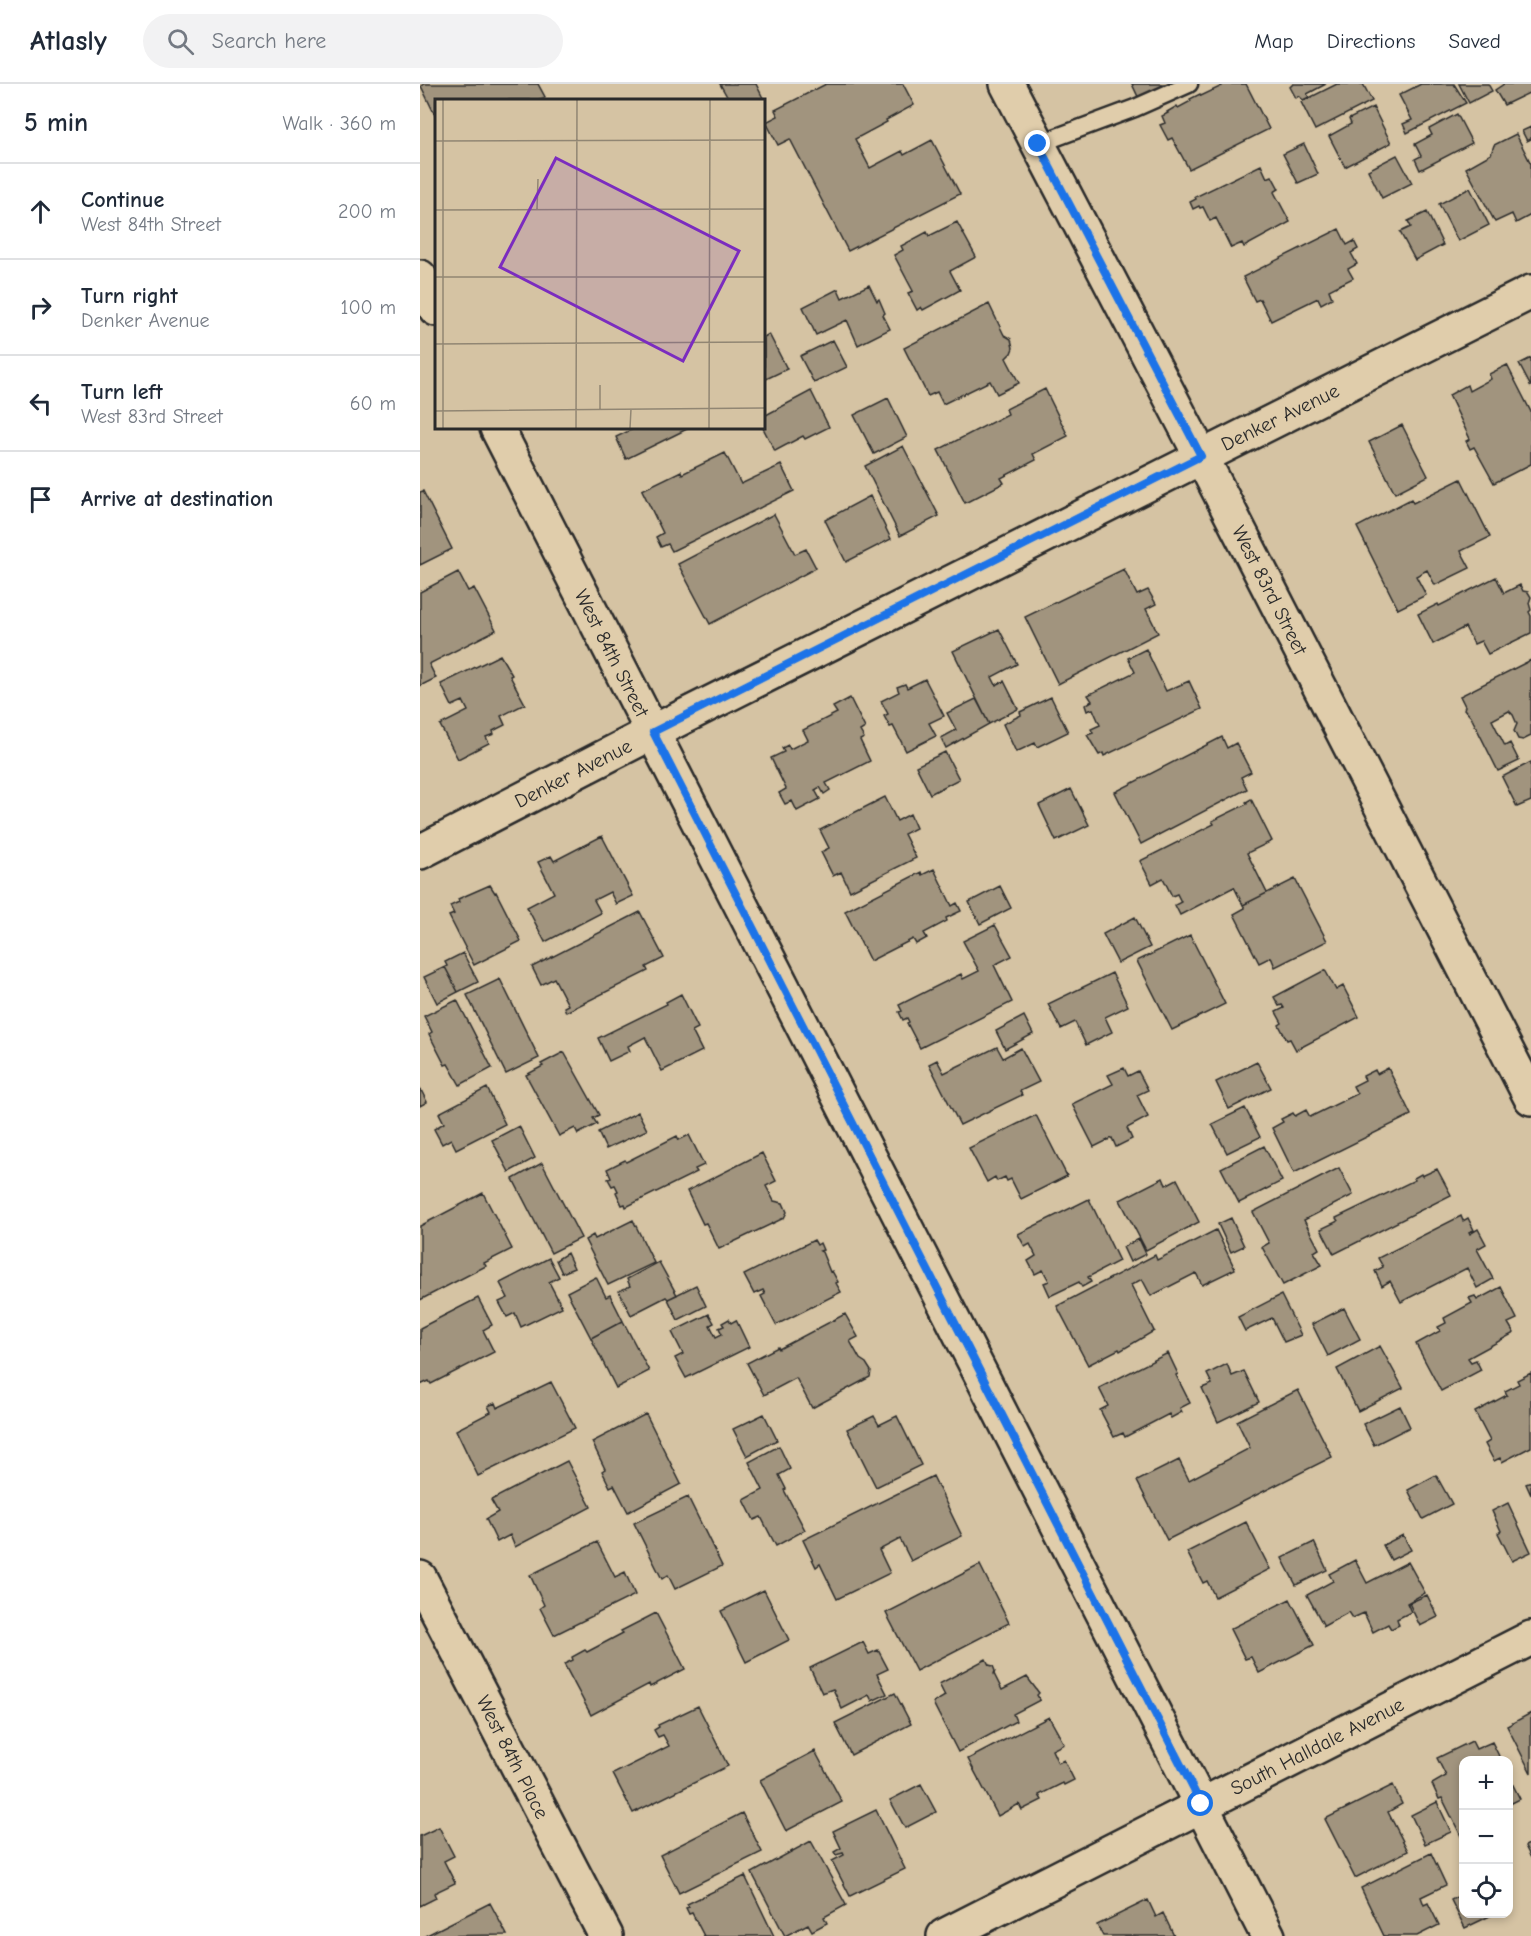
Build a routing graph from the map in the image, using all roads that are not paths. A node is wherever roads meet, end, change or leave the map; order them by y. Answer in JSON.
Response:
{"nodes":[{"id":1,"x":1007,"y":84,"type":"edge"},
{"id":2,"x":1189,"y":84,"type":"edge"},
{"id":3,"x":1038,"y":144,"type":"junction"},
{"id":4,"x":420,"y":276,"type":"edge"},
{"id":5,"x":1531,"y":292,"type":"edge"},
{"id":6,"x":435,"y":307,"type":"edge"},
{"id":7,"x":498,"y":429,"type":"edge"},
{"id":8,"x":1201,"y":456,"type":"junction"},
{"id":9,"x":653,"y":732,"type":"junction"},
{"id":10,"x":420,"y":852,"type":"edge"},
{"id":11,"x":1531,"y":1098,"type":"edge"},
{"id":12,"x":420,"y":1578,"type":"edge"},
{"id":13,"x":1531,"y":1638,"type":"edge"},
{"id":14,"x":1201,"y":1804,"type":"junction"},
{"id":15,"x":606,"y":1936,"type":"edge"},
{"id":16,"x":944,"y":1936,"type":"edge"},
{"id":17,"x":1268,"y":1936,"type":"edge"}],
"edges":[{"from":1,"to":3,"type":"street","name":"West 83rd Street"},
{"from":2,"to":3,"type":"lane"},
{"from":3,"to":8,"type":"street","name":"West 83rd Street"},
{"from":4,"to":6,"type":"street"},
{"from":5,"to":8,"type":"street","name":"Denker Avenue"},
{"from":7,"to":9,"type":"street","name":"West 84th Street"},
{"from":8,"to":9,"type":"street","name":"Denker Avenue"},
{"from":8,"to":11,"type":"street","name":"West 83rd Street"},
{"from":9,"to":10,"type":"street","name":"Denker Avenue"},
{"from":9,"to":14,"type":"street","name":"West 84th Street"},
{"from":12,"to":15,"type":"street","name":"West 84th Place"},
{"from":13,"to":14,"type":"street","name":"South Halldale Avenue"},
{"from":14,"to":16,"type":"street","name":"South Halldale Avenue"},
{"from":14,"to":17,"type":"street","name":"West 84th Street"}]}
